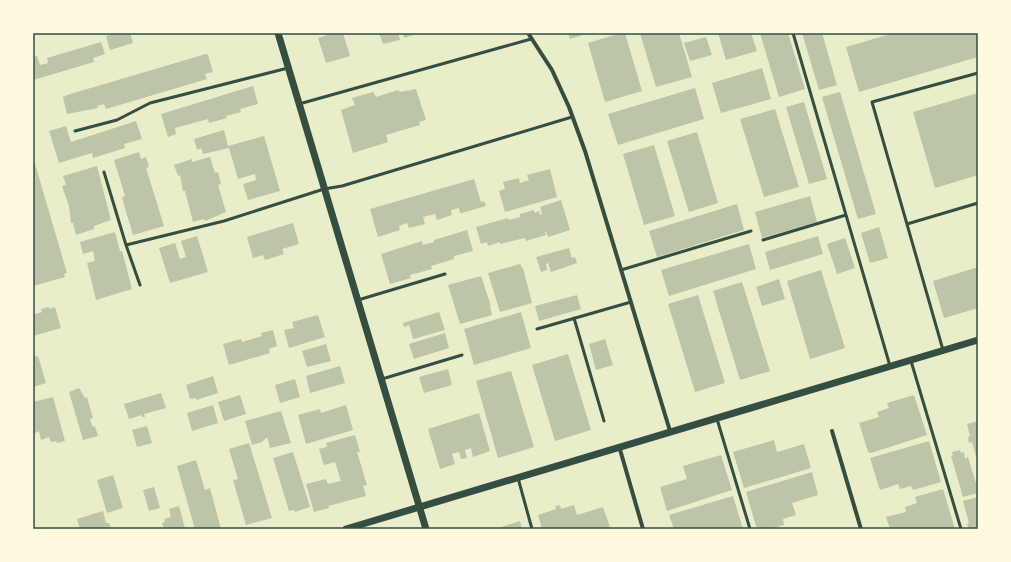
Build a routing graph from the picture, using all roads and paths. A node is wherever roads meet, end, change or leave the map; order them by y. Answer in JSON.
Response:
{"nodes":[{"id":1,"x":278,"y":33,"type":"edge"},
{"id":2,"x":528,"y":33,"type":"edge"},
{"id":3,"x":793,"y":33,"type":"edge"},
{"id":4,"x":531,"y":39,"type":"junction"},
{"id":5,"x":288,"y":68,"type":"junction"},
{"id":6,"x":978,"y":73,"type":"edge"},
{"id":7,"x":299,"y":104,"type":"junction"},
{"id":8,"x":572,"y":117,"type":"junction"},
{"id":9,"x":75,"y":131,"type":"dead end"},
{"id":10,"x":104,"y":172,"type":"dead end"},
{"id":11,"x":324,"y":189,"type":"junction"},
{"id":12,"x":978,"y":203,"type":"edge"},
{"id":13,"x":846,"y":215,"type":"junction"},
{"id":14,"x":906,"y":224,"type":"junction"},
{"id":15,"x":751,"y":231,"type":"dead end"},
{"id":16,"x":763,"y":240,"type":"dead end"},
{"id":17,"x":126,"y":245,"type":"junction"},
{"id":18,"x":621,"y":270,"type":"junction"},
{"id":19,"x":445,"y":274,"type":"dead end"},
{"id":20,"x":140,"y":285,"type":"dead end"},
{"id":21,"x":358,"y":300,"type":"junction"},
{"id":22,"x":631,"y":302,"type":"junction"},
{"id":23,"x":574,"y":318,"type":"junction"},
{"id":24,"x":537,"y":329,"type":"dead end"},
{"id":25,"x":978,"y":340,"type":"edge"},
{"id":26,"x":943,"y":350,"type":"junction"},
{"id":27,"x":462,"y":355,"type":"dead end"},
{"id":28,"x":911,"y":359,"type":"junction"},
{"id":29,"x":890,"y":366,"type":"junction"},
{"id":30,"x":382,"y":379,"type":"junction"},
{"id":31,"x":717,"y":417,"type":"junction"},
{"id":32,"x":604,"y":421,"type":"dead end"},
{"id":33,"x":670,"y":431,"type":"junction"},
{"id":34,"x":832,"y":431,"type":"dead end"},
{"id":35,"x":619,"y":446,"type":"junction"},
{"id":36,"x":518,"y":477,"type":"junction"},
{"id":37,"x":420,"y":506,"type":"junction"},
{"id":38,"x":346,"y":529,"type":"edge"},
{"id":39,"x":426,"y":529,"type":"edge"},
{"id":40,"x":532,"y":529,"type":"edge"},
{"id":41,"x":644,"y":529,"type":"edge"},
{"id":42,"x":750,"y":529,"type":"edge"},
{"id":43,"x":861,"y":529,"type":"edge"},
{"id":44,"x":961,"y":529,"type":"edge"}],
"edges":[{"from":1,"to":5,"type":"street"},
{"from":2,"to":4,"type":"street"},
{"from":3,"to":13,"type":"lane"},
{"from":4,"to":7,"type":"lane"},
{"from":4,"to":8,"type":"street"},
{"from":5,"to":7,"type":"street"},
{"from":5,"to":9,"type":"lane"},
{"from":6,"to":14,"type":"lane"},
{"from":7,"to":11,"type":"street"},
{"from":8,"to":11,"type":"lane"},
{"from":8,"to":18,"type":"street"},
{"from":10,"to":17,"type":"lane"},
{"from":11,"to":17,"type":"lane"},
{"from":11,"to":21,"type":"street"},
{"from":12,"to":14,"type":"lane"},
{"from":13,"to":16,"type":"lane"},
{"from":13,"to":29,"type":"lane"},
{"from":14,"to":26,"type":"lane"},
{"from":15,"to":18,"type":"lane"},
{"from":17,"to":20,"type":"lane"},
{"from":18,"to":22,"type":"street"},
{"from":19,"to":21,"type":"lane"},
{"from":21,"to":30,"type":"street"},
{"from":22,"to":23,"type":"lane"},
{"from":22,"to":33,"type":"street"},
{"from":23,"to":24,"type":"lane"},
{"from":23,"to":32,"type":"lane"},
{"from":25,"to":26,"type":"street"},
{"from":26,"to":28,"type":"street"},
{"from":27,"to":30,"type":"lane"},
{"from":28,"to":29,"type":"street"},
{"from":28,"to":44,"type":"lane"},
{"from":29,"to":31,"type":"street"},
{"from":30,"to":37,"type":"street"},
{"from":31,"to":33,"type":"street"},
{"from":31,"to":42,"type":"lane"},
{"from":33,"to":35,"type":"street"},
{"from":34,"to":43,"type":"street"},
{"from":35,"to":36,"type":"street"},
{"from":35,"to":41,"type":"street"},
{"from":36,"to":37,"type":"street"},
{"from":36,"to":40,"type":"lane"},
{"from":37,"to":38,"type":"street"},
{"from":37,"to":39,"type":"street"}]}
